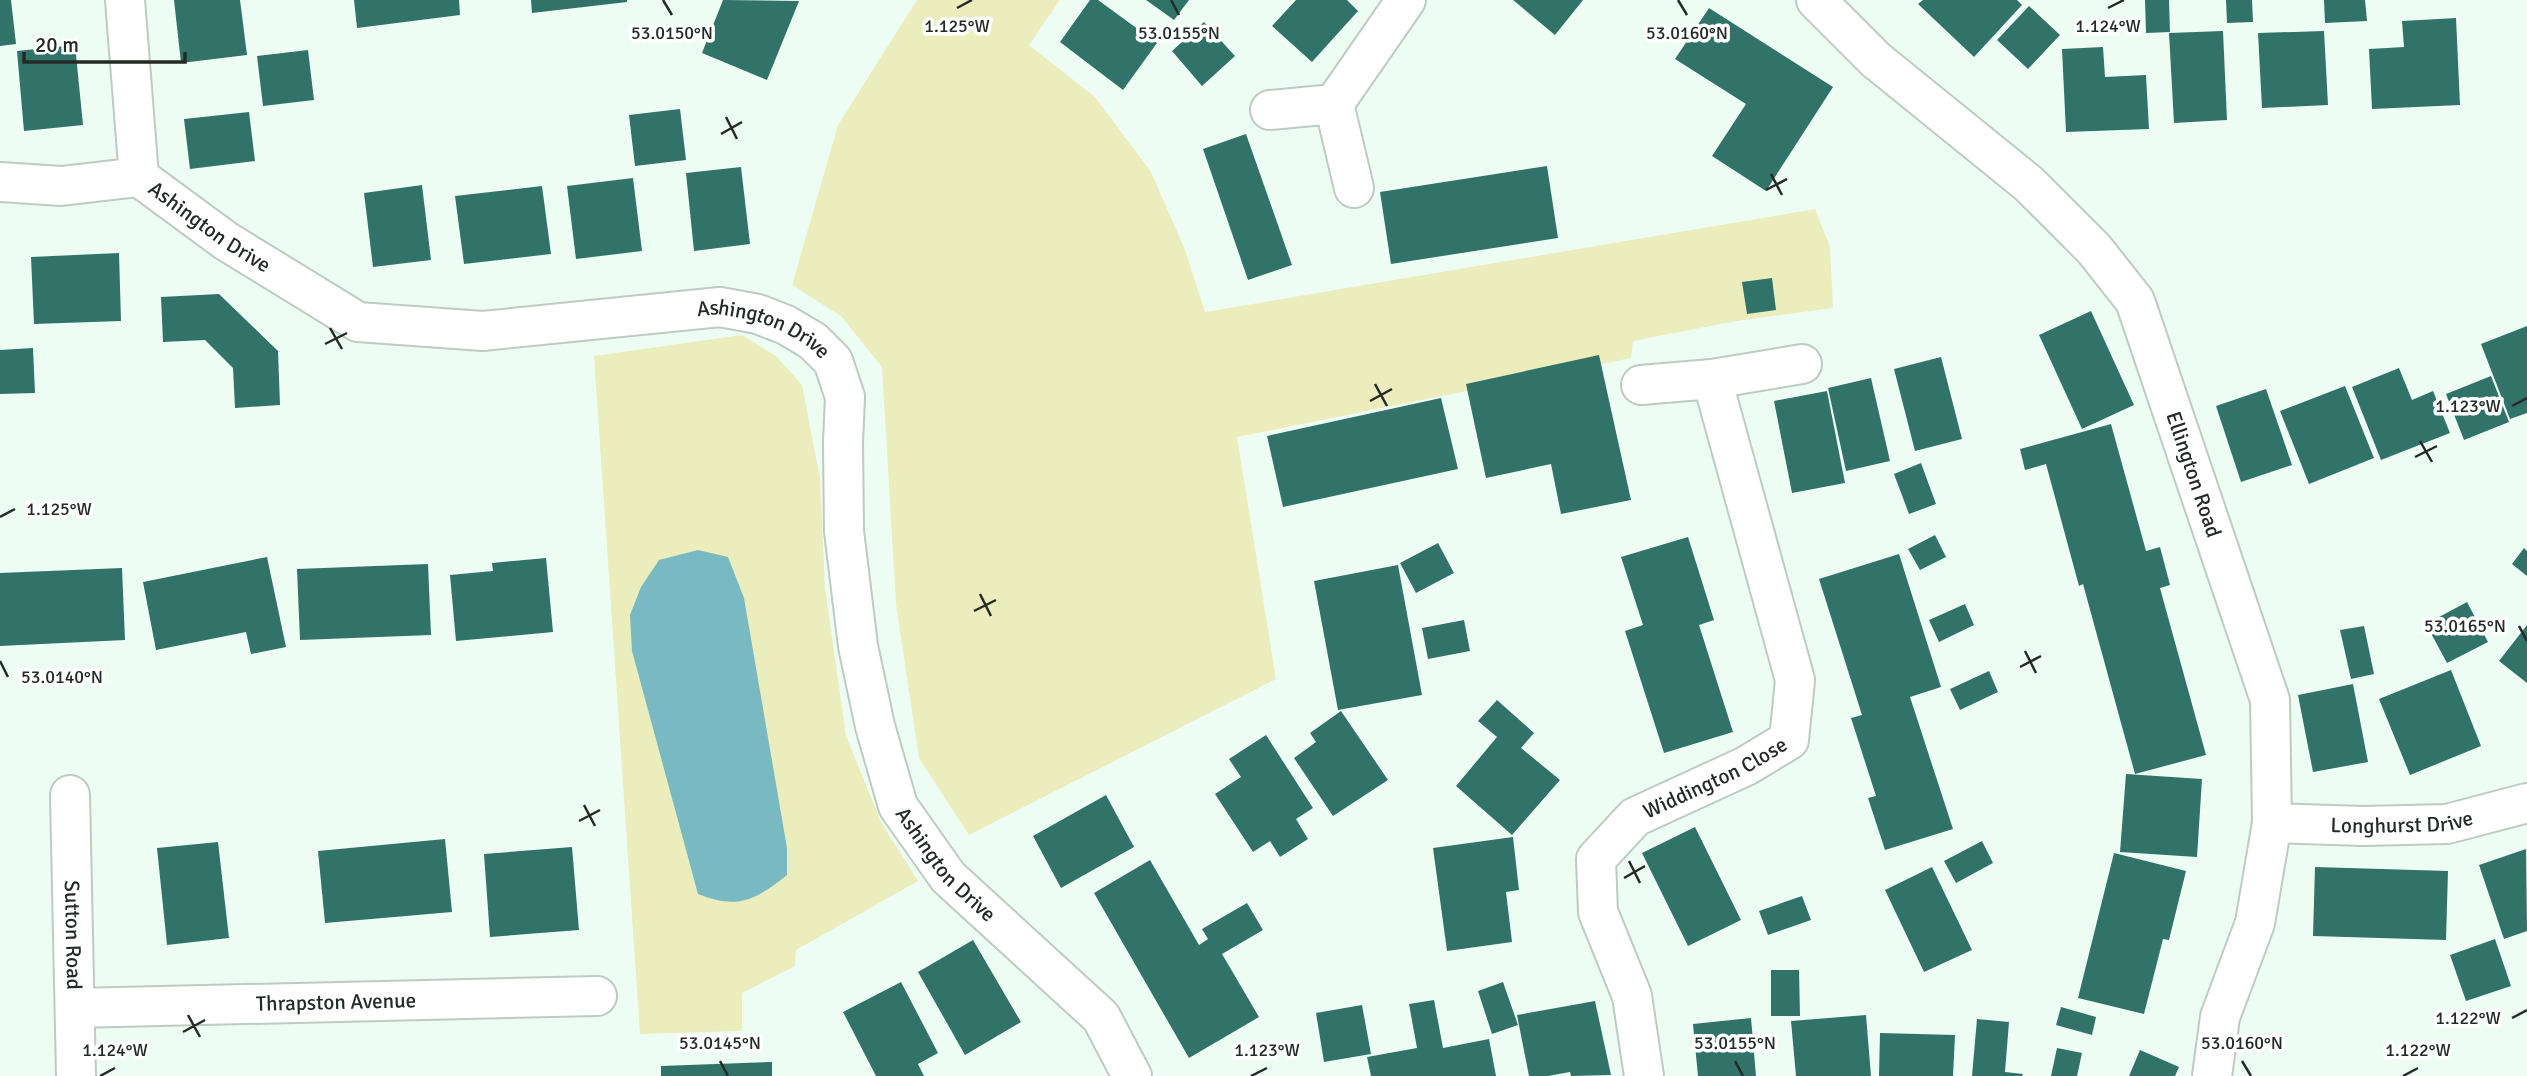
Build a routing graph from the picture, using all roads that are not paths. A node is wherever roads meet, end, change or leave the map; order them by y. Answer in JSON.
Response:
{"nodes":[{"id":1,"x":125,"y":0,"type":"edge"},
{"id":2,"x":1406,"y":0,"type":"edge"},
{"id":3,"x":1816,"y":0,"type":"edge"},
{"id":4,"x":1334,"y":104,"type":"junction"},
{"id":5,"x":1270,"y":110,"type":"dead end"},
{"id":6,"x":139,"y":177,"type":"junction"},
{"id":7,"x":0,"y":182,"type":"edge"},
{"id":8,"x":1354,"y":188,"type":"dead end"},
{"id":9,"x":1802,"y":364,"type":"dead end"},
{"id":10,"x":1712,"y":379,"type":"junction"},
{"id":11,"x":1641,"y":385,"type":"dead end"},
{"id":12,"x":70,"y":795,"type":"dead end"},
{"id":13,"x":2527,"y":803,"type":"edge"},
{"id":14,"x":2273,"y":823,"type":"junction"},
{"id":15,"x":597,"y":996,"type":"dead end"},
{"id":16,"x":75,"y":1008,"type":"junction"},
{"id":17,"x":76,"y":1076,"type":"edge"},
{"id":18,"x":1132,"y":1076,"type":"edge"},
{"id":19,"x":1644,"y":1076,"type":"edge"},
{"id":20,"x":2212,"y":1076,"type":"edge"}],
"edges":[{"from":1,"to":6,"type":"street","name":"Ashington Drive"},
{"from":2,"to":4,"type":"street"},
{"from":3,"to":14,"type":"street","name":"Ellington Road"},
{"from":4,"to":5,"type":"street"},
{"from":4,"to":8,"type":"street"},
{"from":6,"to":7,"type":"street"},
{"from":6,"to":18,"type":"street","name":"Ashington Drive"},
{"from":9,"to":10,"type":"street"},
{"from":10,"to":11,"type":"street"},
{"from":10,"to":19,"type":"street","name":"Widdington Close"},
{"from":12,"to":16,"type":"street","name":"Sutton Road"},
{"from":13,"to":14,"type":"street","name":"Longhurst Drive"},
{"from":14,"to":20,"type":"street","name":"Ellington Road"},
{"from":15,"to":16,"type":"street","name":"Thrapston Avenue"},
{"from":16,"to":17,"type":"street","name":"Sutton Road"}]}
